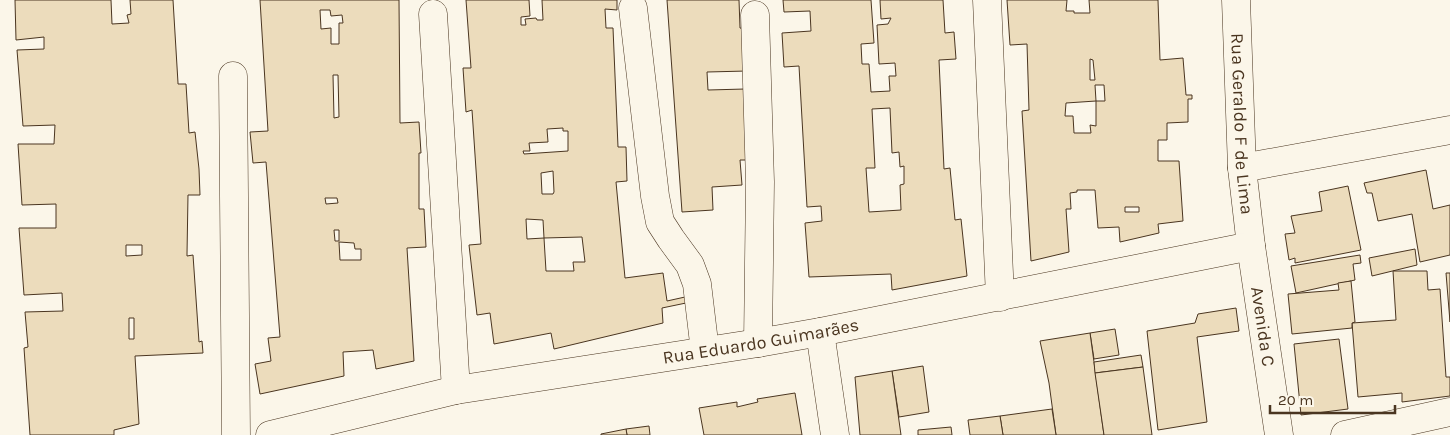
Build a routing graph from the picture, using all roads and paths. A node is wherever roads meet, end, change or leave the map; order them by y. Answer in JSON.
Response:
{"nodes":[{"id":1,"x":987,"y":0,"type":"edge"},
{"id":2,"x":1236,"y":0,"type":"edge"},
{"id":3,"x":633,"y":8,"type":"dead end"},
{"id":4,"x":433,"y":14,"type":"dead end"},
{"id":5,"x":755,"y":15,"type":"dead end"},
{"id":6,"x":233,"y":76,"type":"dead end"},
{"id":7,"x":1450,"y":130,"type":"edge"},
{"id":8,"x":1242,"y":168,"type":"junction"},
{"id":9,"x":1251,"y":246,"type":"junction"},
{"id":10,"x":1000,"y":297,"type":"junction"},
{"id":11,"x":820,"y":332,"type":"junction"},
{"id":12,"x":758,"y":344,"type":"junction"},
{"id":13,"x":705,"y":352,"type":"junction"},
{"id":14,"x":456,"y":390,"type":"junction"},
{"id":15,"x":1450,"y":412,"type":"edge"},
{"id":16,"x":236,"y":435,"type":"edge"},
{"id":17,"x":270,"y":435,"type":"edge"},
{"id":18,"x":835,"y":435,"type":"edge"},
{"id":19,"x":1279,"y":435,"type":"edge"},
{"id":20,"x":1345,"y":435,"type":"edge"}],
"edges":[{"from":1,"to":10,"type":"street"},
{"from":2,"to":8,"type":"street","name":"Rua Geraldo F de Lima"},
{"from":3,"to":13,"type":"street"},
{"from":4,"to":14,"type":"street"},
{"from":5,"to":12,"type":"street"},
{"from":6,"to":16,"type":"street"},
{"from":7,"to":8,"type":"street"},
{"from":8,"to":9,"type":"street","name":"Rua Geraldo F de Lima"},
{"from":9,"to":10,"type":"street","name":"Rua Eduardo Guimarães"},
{"from":9,"to":19,"type":"street","name":"Avenida C"},
{"from":10,"to":11,"type":"street","name":"Rua Eduardo Guimarães"},
{"from":11,"to":12,"type":"street","name":"Rua Eduardo Guimarães"},
{"from":11,"to":18,"type":"street"},
{"from":12,"to":13,"type":"street","name":"Rua Eduardo Guimarães"},
{"from":13,"to":14,"type":"street","name":"Rua Eduardo Guimarães"},
{"from":14,"to":17,"type":"street","name":"Rua Eduardo Guimarães"},
{"from":15,"to":20,"type":"street"}]}
